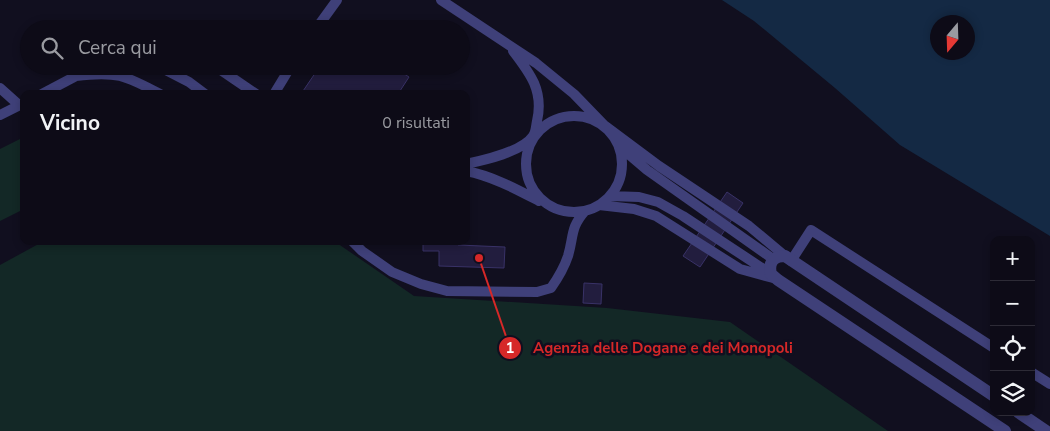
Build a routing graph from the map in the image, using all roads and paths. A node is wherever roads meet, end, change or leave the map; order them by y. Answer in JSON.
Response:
{"nodes":[{"id":1,"x":337,"y":0,"type":"edge"},
{"id":2,"x":441,"y":0,"type":"edge"},
{"id":3,"x":323,"y":20,"type":"edge"},
{"id":4,"x":507,"y":44,"type":"junction"},
{"id":5,"x":85,"y":75,"type":"edge"},
{"id":6,"x":118,"y":75,"type":"edge"},
{"id":7,"x":175,"y":75,"type":"edge"},
{"id":8,"x":228,"y":75,"type":"edge"},
{"id":9,"x":286,"y":75,"type":"edge"},
{"id":10,"x":76,"y":76,"type":"joint"},
{"id":11,"x":0,"y":88,"type":"edge"},
{"id":12,"x":50,"y":90,"type":"edge"},
{"id":13,"x":152,"y":90,"type":"edge"},
{"id":14,"x":200,"y":90,"type":"edge"},
{"id":15,"x":250,"y":90,"type":"edge"},
{"id":16,"x":277,"y":90,"type":"edge"},
{"id":17,"x":20,"y":103,"type":"edge"},
{"id":18,"x":20,"y":105,"type":"edge"},
{"id":19,"x":0,"y":115,"type":"edge"},
{"id":20,"x":604,"y":125,"type":"junction"},
{"id":21,"x":534,"y":136,"type":"junction"},
{"id":22,"x":620,"y":147,"type":"junction"},
{"id":23,"x":470,"y":163,"type":"edge"},
{"id":24,"x":470,"y":172,"type":"edge"},
{"id":25,"x":610,"y":196,"type":"junction"},
{"id":26,"x":548,"y":205,"type":"junction"},
{"id":27,"x":599,"y":205,"type":"junction"},
{"id":28,"x":585,"y":211,"type":"junction"},
{"id":29,"x":357,"y":245,"type":"edge"},
{"id":30,"x":783,"y":259,"type":"junction"},
{"id":31,"x":774,"y":277,"type":"junction"},
{"id":32,"x":990,"y":345,"type":"edge"},
{"id":33,"x":1035,"y":375,"type":"edge"},
{"id":34,"x":1050,"y":384,"type":"edge"},
{"id":35,"x":990,"y":393,"type":"edge"},
{"id":36,"x":1024,"y":416,"type":"edge"},
{"id":37,"x":1005,"y":431,"type":"edge"},
{"id":38,"x":1046,"y":431,"type":"edge"}],
"edges":[{"from":1,"to":3,"type":"lane"},
{"from":2,"to":4,"type":"lane"},
{"from":4,"to":20,"type":"lane"},
{"from":4,"to":21,"type":"lane"},
{"from":5,"to":10,"type":"lane"},
{"from":6,"to":13,"type":"lane"},
{"from":7,"to":14,"type":"lane"},
{"from":8,"to":15,"type":"lane"},
{"from":9,"to":16,"type":"lane"},
{"from":10,"to":12,"type":"lane"},
{"from":11,"to":17,"type":"lane"},
{"from":18,"to":19,"type":"lane"},
{"from":20,"to":21,"type":"lane"},
{"from":20,"to":22,"type":"lane"},
{"from":20,"to":30,"type":"lane"},
{"from":21,"to":23,"type":"lane"},
{"from":21,"to":26,"type":"lane"},
{"from":22,"to":25,"type":"lane"},
{"from":22,"to":30,"type":"lane"},
{"from":24,"to":26,"type":"lane"},
{"from":25,"to":27,"type":"lane"},
{"from":25,"to":31,"type":"lane"},
{"from":26,"to":28,"type":"lane"},
{"from":27,"to":28,"type":"lane"},
{"from":27,"to":31,"type":"lane"},
{"from":28,"to":29,"type":"lane"},
{"from":30,"to":31,"type":"street"},
{"from":30,"to":32,"type":"lane"},
{"from":30,"to":35,"type":"street"},
{"from":31,"to":37,"type":"street"},
{"from":33,"to":34,"type":"lane"},
{"from":36,"to":38,"type":"street"}]}
